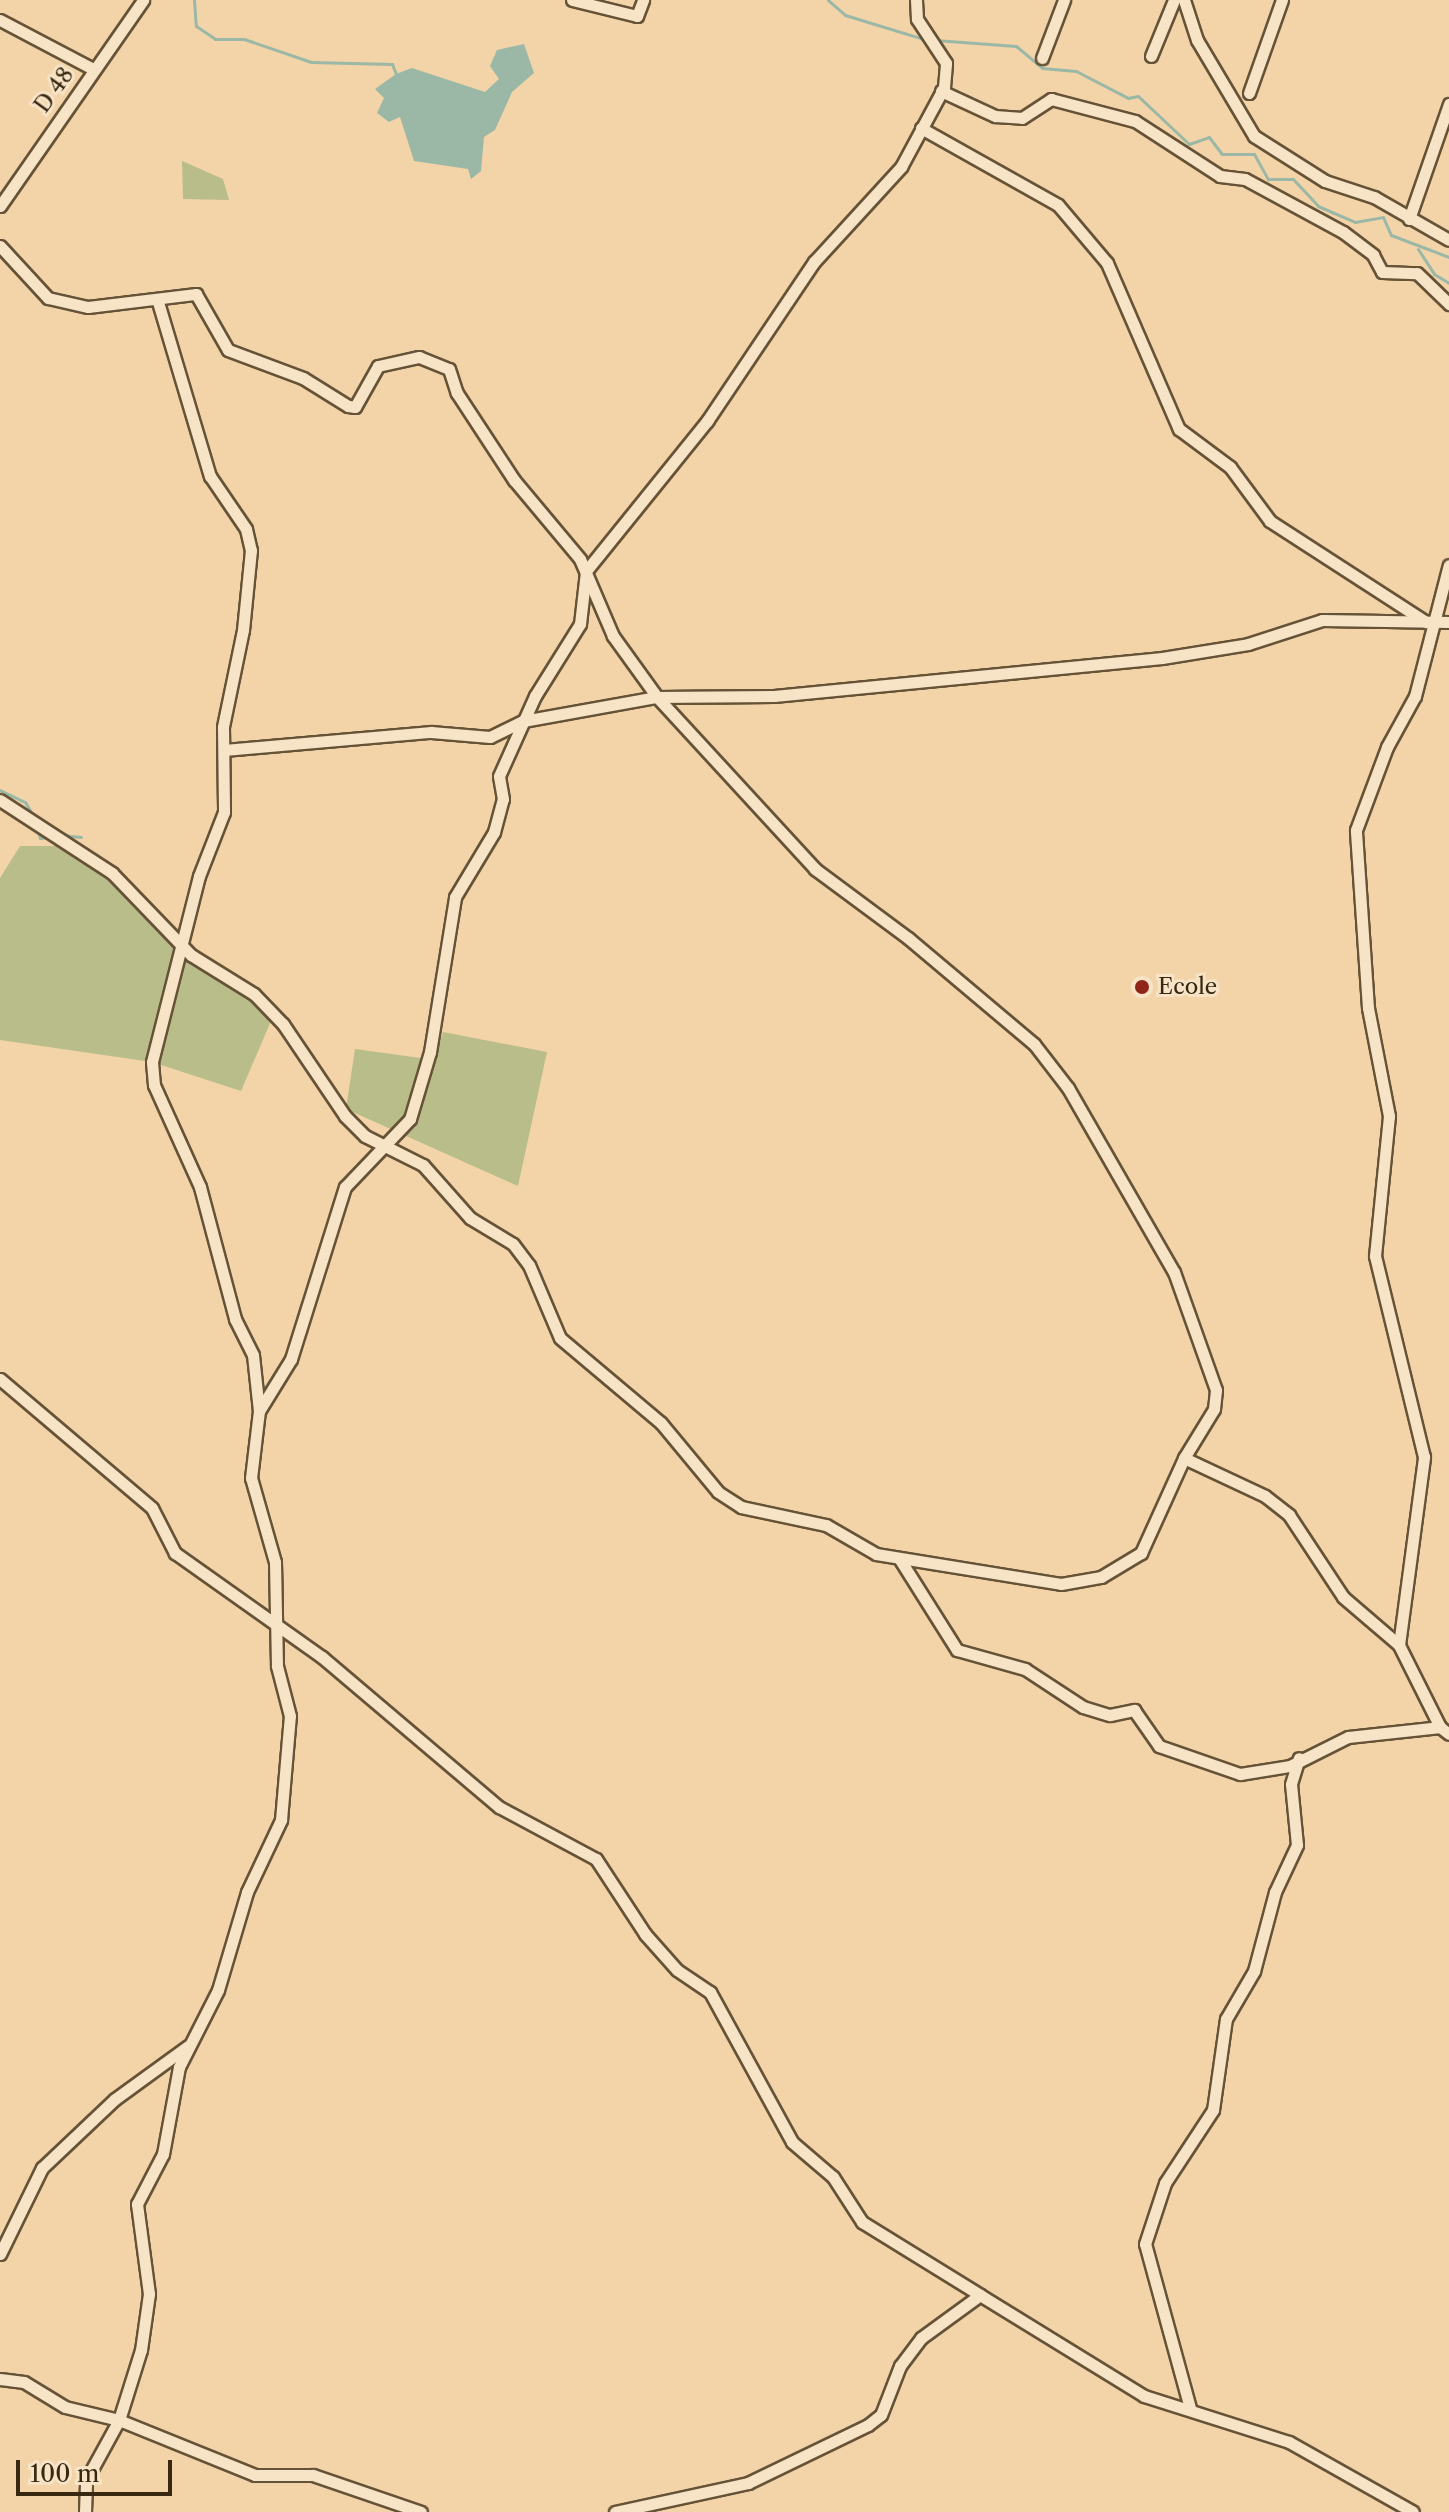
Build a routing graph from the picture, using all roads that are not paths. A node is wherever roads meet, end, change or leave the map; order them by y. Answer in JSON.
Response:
{"nodes":[{"id":1,"x":143,"y":0,"type":"edge"},
{"id":2,"x":572,"y":0,"type":"edge"},
{"id":3,"x":643,"y":0,"type":"edge"},
{"id":4,"x":916,"y":0,"type":"edge"},
{"id":5,"x":1064,"y":0,"type":"edge"},
{"id":6,"x":1174,"y":0,"type":"edge"},
{"id":7,"x":1184,"y":0,"type":"edge"},
{"id":8,"x":1282,"y":0,"type":"edge"},
{"id":9,"x":0,"y":20,"type":"edge"},
{"id":10,"x":1151,"y":56,"type":"dead end"},
{"id":11,"x":1042,"y":58,"type":"dead end"},
{"id":12,"x":93,"y":69,"type":"junction"},
{"id":13,"x":941,"y":91,"type":"junction"},
{"id":14,"x":1249,"y":93,"type":"dead end"},
{"id":15,"x":1449,"y":104,"type":"edge"},
{"id":16,"x":921,"y":128,"type":"junction"},
{"id":17,"x":0,"y":206,"type":"edge"},
{"id":18,"x":1409,"y":219,"type":"junction"},
{"id":19,"x":1449,"y":240,"type":"edge"},
{"id":20,"x":0,"y":246,"type":"edge"},
{"id":21,"x":158,"y":302,"type":"junction"},
{"id":22,"x":1449,"y":304,"type":"edge"},
{"id":23,"x":1449,"y":565,"type":"edge"},
{"id":24,"x":586,"y":571,"type":"junction"},
{"id":25,"x":1449,"y":622,"type":"edge"},
{"id":26,"x":1434,"y":626,"type":"junction"},
{"id":27,"x":657,"y":697,"type":"junction"},
{"id":28,"x":523,"y":721,"type":"junction"},
{"id":29,"x":224,"y":750,"type":"junction"},
{"id":30,"x":0,"y":800,"type":"edge"},
{"id":31,"x":183,"y":947,"type":"junction"},
{"id":32,"x":382,"y":1144,"type":"junction"},
{"id":33,"x":0,"y":1379,"type":"edge"},
{"id":34,"x":259,"y":1411,"type":"junction"},
{"id":35,"x":1184,"y":1458,"type":"junction"},
{"id":36,"x":899,"y":1558,"type":"junction"},
{"id":37,"x":275,"y":1625,"type":"junction"},
{"id":38,"x":1399,"y":1645,"type":"junction"},
{"id":39,"x":1444,"y":1730,"type":"edge"},
{"id":40,"x":1299,"y":1758,"type":"junction"},
{"id":41,"x":188,"y":2046,"type":"junction"},
{"id":42,"x":0,"y":2254,"type":"edge"},
{"id":43,"x":980,"y":2295,"type":"junction"},
{"id":44,"x":0,"y":2379,"type":"edge"},
{"id":45,"x":1190,"y":2408,"type":"junction"},
{"id":46,"x":119,"y":2420,"type":"junction"},
{"id":47,"x":85,"y":2512,"type":"edge"},
{"id":48,"x":421,"y":2512,"type":"edge"},
{"id":49,"x":615,"y":2512,"type":"edge"},
{"id":50,"x":1413,"y":2512,"type":"edge"}],
"edges":[{"from":1,"to":12,"type":"street","name":"D 48"},
{"from":2,"to":3,"type":"street"},
{"from":4,"to":13,"type":"street"},
{"from":5,"to":11,"type":"street"},
{"from":6,"to":10,"type":"street"},
{"from":7,"to":18,"type":"street"},
{"from":8,"to":14,"type":"street"},
{"from":9,"to":12,"type":"street"},
{"from":12,"to":17,"type":"street","name":"D 48"},
{"from":13,"to":16,"type":"street"},
{"from":13,"to":22,"type":"street"},
{"from":15,"to":18,"type":"street"},
{"from":16,"to":24,"type":"street"},
{"from":16,"to":26,"type":"street"},
{"from":18,"to":19,"type":"street"},
{"from":20,"to":21,"type":"street"},
{"from":21,"to":24,"type":"street"},
{"from":21,"to":29,"type":"street"},
{"from":23,"to":26,"type":"street"},
{"from":24,"to":27,"type":"street"},
{"from":24,"to":28,"type":"street"},
{"from":25,"to":26,"type":"street"},
{"from":26,"to":27,"type":"street"},
{"from":26,"to":38,"type":"street"},
{"from":27,"to":28,"type":"street"},
{"from":27,"to":35,"type":"street"},
{"from":28,"to":29,"type":"street"},
{"from":28,"to":32,"type":"street"},
{"from":29,"to":31,"type":"street"},
{"from":30,"to":31,"type":"street"},
{"from":31,"to":32,"type":"street"},
{"from":31,"to":34,"type":"street"},
{"from":32,"to":34,"type":"street"},
{"from":32,"to":36,"type":"street"},
{"from":33,"to":37,"type":"street"},
{"from":34,"to":37,"type":"street"},
{"from":35,"to":36,"type":"street"},
{"from":35,"to":38,"type":"street"},
{"from":36,"to":40,"type":"street"},
{"from":37,"to":41,"type":"street"},
{"from":37,"to":43,"type":"street"},
{"from":38,"to":39,"type":"street"},
{"from":39,"to":40,"type":"street"},
{"from":40,"to":45,"type":"street"},
{"from":41,"to":42,"type":"street"},
{"from":41,"to":46,"type":"street"},
{"from":43,"to":45,"type":"street"},
{"from":43,"to":49,"type":"street"},
{"from":44,"to":46,"type":"street"},
{"from":45,"to":50,"type":"street"},
{"from":46,"to":47,"type":"street"},
{"from":46,"to":48,"type":"street"}]}
